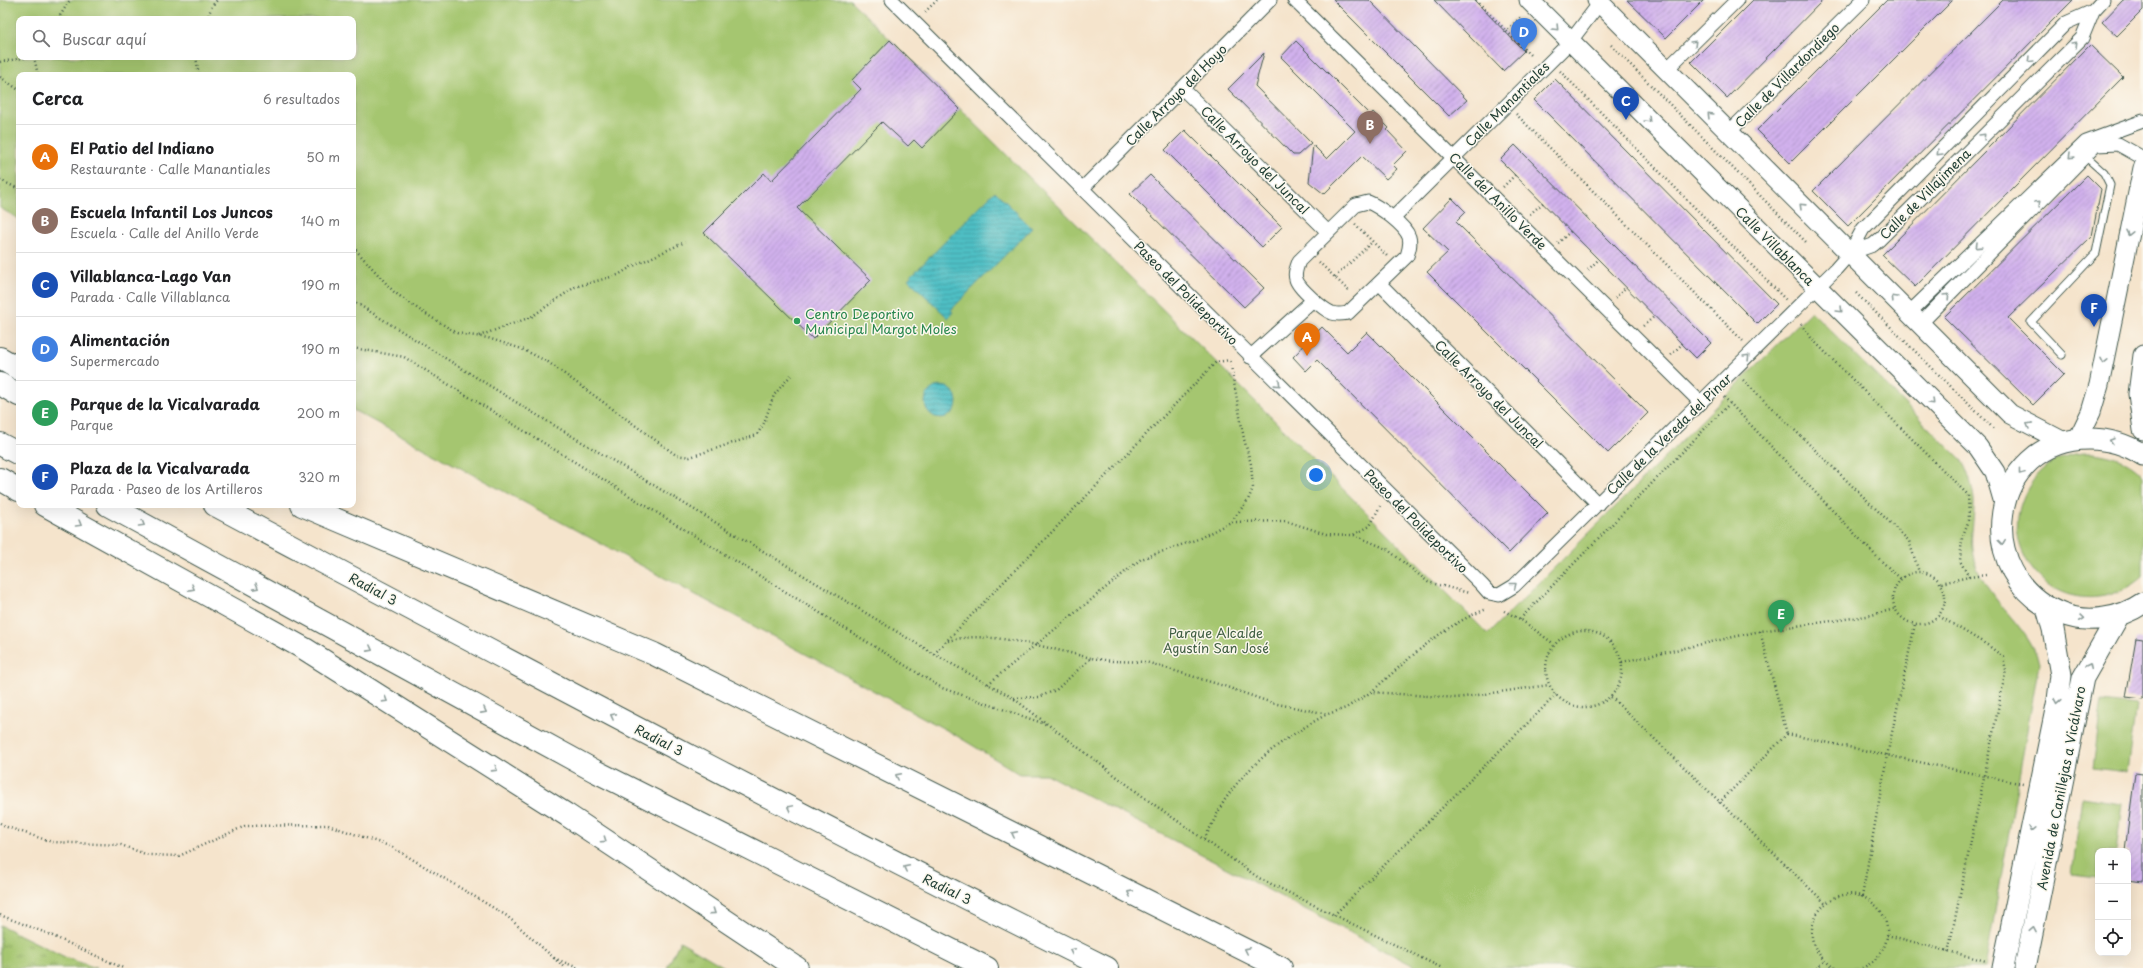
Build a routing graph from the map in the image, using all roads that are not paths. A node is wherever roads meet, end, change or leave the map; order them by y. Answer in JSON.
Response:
{"nodes":[{"id":1,"x":892,"y":0,"type":"edge"},
{"id":2,"x":1270,"y":0,"type":"edge"},
{"id":3,"x":1294,"y":0,"type":"edge"},
{"id":4,"x":1737,"y":0,"type":"edge"},
{"id":5,"x":1863,"y":0,"type":"edge"},
{"id":6,"x":2103,"y":0,"type":"edge"},
{"id":7,"x":1600,"y":1,"type":"edge"},
{"id":8,"x":1526,"y":7,"type":"edge"},
{"id":9,"x":2093,"y":11,"type":"junction"},
{"id":10,"x":1570,"y":42,"type":"junction"},
{"id":11,"x":1666,"y":70,"type":"junction"},
{"id":12,"x":1182,"y":88,"type":"junction"},
{"id":13,"x":2143,"y":121,"type":"edge"},
{"id":14,"x":1728,"y":133,"type":"junction"},
{"id":15,"x":2085,"y":156,"type":"junction"},
{"id":16,"x":1454,"y":157,"type":"junction"},
{"id":17,"x":2143,"y":158,"type":"edge"},
{"id":18,"x":2143,"y":168,"type":"edge"},
{"id":19,"x":1082,"y":189,"type":"junction"},
{"id":20,"x":1392,"y":218,"type":"junction"},
{"id":21,"x":1328,"y":232,"type":"junction"},
{"id":22,"x":1850,"y":253,"type":"junction"},
{"id":23,"x":1380,"y":284,"type":"junction"},
{"id":24,"x":1817,"y":287,"type":"junction"},
{"id":25,"x":1313,"y":300,"type":"junction"},
{"id":26,"x":1914,"y":319,"type":"junction"},
{"id":27,"x":2062,"y":355,"type":"dead end"},
{"id":28,"x":2143,"y":355,"type":"edge"},
{"id":29,"x":1250,"y":357,"type":"junction"},
{"id":30,"x":0,"y":358,"type":"edge"},
{"id":31,"x":16,"y":367,"type":"edge"},
{"id":32,"x":0,"y":384,"type":"edge"},
{"id":33,"x":16,"y":393,"type":"edge"},
{"id":34,"x":1701,"y":404,"type":"junction"},
{"id":35,"x":2143,"y":430,"type":"edge"},
{"id":36,"x":2071,"y":440,"type":"junction"},
{"id":37,"x":0,"y":444,"type":"edge"},
{"id":38,"x":16,"y":452,"type":"edge"},
{"id":39,"x":2143,"y":455,"type":"edge"},
{"id":40,"x":0,"y":479,"type":"edge"},
{"id":41,"x":16,"y":488,"type":"edge"},
{"id":42,"x":2004,"y":503,"type":"junction"},
{"id":43,"x":1598,"y":504,"type":"junction"},
{"id":44,"x":50,"y":508,"type":"edge"},
{"id":45,"x":113,"y":508,"type":"edge"},
{"id":46,"x":221,"y":508,"type":"edge"},
{"id":47,"x":309,"y":508,"type":"edge"},
{"id":48,"x":1477,"y":590,"type":"joint"},
{"id":49,"x":2143,"y":603,"type":"edge"},
{"id":50,"x":2048,"y":608,"type":"junction"},
{"id":51,"x":2119,"y":615,"type":"junction"},
{"id":52,"x":1995,"y":965,"type":"edge"},
{"id":53,"x":797,"y":968,"type":"edge"},
{"id":54,"x":987,"y":968,"type":"edge"},
{"id":55,"x":1107,"y":968,"type":"edge"},
{"id":56,"x":1282,"y":968,"type":"edge"},
{"id":57,"x":2025,"y":968,"type":"edge"}],
"edges":[{"from":1,"to":19,"type":"street","name":"Paseo del Polideportivo"},
{"from":2,"to":12,"type":"street","name":"Calle Arroyo del Hoyo"},
{"from":3,"to":16,"type":"street","name":"Calle del Anillo Verde"},
{"from":11,"to":4,"type":"street","one_way":true},
{"from":5,"to":14,"type":"street","name":"Calle de Villardondiego"},
{"from":6,"to":9,"type":"street","name":"Calle de Villajimena"},
{"from":7,"to":10,"type":"street","name":"Calle Manantiales"},
{"from":7,"to":11,"type":"main road"},
{"from":8,"to":10,"type":"main road","name":"Calle Villablanca","one_way":true},
{"from":9,"to":22,"type":"street","name":"Calle de Villajimena","one_way":true},
{"from":22,"to":9,"type":"street","name":"Calle de Villajimena","one_way":true},
{"from":10,"to":16,"type":"street","name":"Calle Manantiales"},
{"from":10,"to":24,"type":"main road","name":"Calle Villablanca","one_way":true},
{"from":14,"to":11,"type":"main road","one_way":true},
{"from":12,"to":19,"type":"street","name":"Calle Arroyo del Hoyo"},
{"from":12,"to":21,"type":"street","name":"Calle Arroyo del Juncal"},
{"from":13,"to":26,"type":"street","one_way":true},
{"from":22,"to":14,"type":"main road","one_way":true},
{"from":15,"to":17,"type":"street"},
{"from":26,"to":15,"type":"street","one_way":true},
{"from":15,"to":27,"type":"lane"},
{"from":16,"to":20,"type":"street","name":"Calle Manantiales"},
{"from":16,"to":34,"type":"street","name":"Calle del Anillo Verde"},
{"from":18,"to":36,"type":"main road","one_way":true},
{"from":19,"to":29,"type":"street","name":"Paseo del Polideportivo"},
{"from":20,"to":21,"type":"street"},
{"from":20,"to":23,"type":"street"},
{"from":21,"to":25,"type":"street"},
{"from":22,"to":24,"type":"street","name":"Calle de la Vereda del Pinar"},
{"from":26,"to":22,"type":"main road","one_way":true},
{"from":23,"to":25,"type":"street"},
{"from":23,"to":43,"type":"street","name":"Calle Arroyo del Juncal"},
{"from":34,"to":24,"type":"street","name":"Calle de la Vereda del Pinar","one_way":true},
{"from":24,"to":42,"type":"main road","name":"Calle Villablanca","one_way":true},
{"from":25,"to":29,"type":"street"},
{"from":36,"to":26,"type":"main road","one_way":true},
{"from":28,"to":35,"type":"main road"},
{"from":29,"to":48,"type":"street","name":"Paseo del Polideportivo","one_way":true},
{"from":30,"to":31,"type":"highway"},
{"from":32,"to":33,"type":"highway"},
{"from":34,"to":43,"type":"street","name":"Calle de la Vereda del Pinar"},
{"from":39,"to":36,"type":"main road","one_way":true},
{"from":36,"to":42,"type":"main road","one_way":true},
{"from":37,"to":38,"type":"highway"},
{"from":40,"to":41,"type":"highway"},
{"from":42,"to":50,"type":"main road","one_way":true},
{"from":48,"to":43,"type":"street","name":"Calle de la Vereda del Pinar","one_way":true},
{"from":44,"to":53,"type":"highway","one_way":true},
{"from":45,"to":54,"type":"highway","one_way":true},
{"from":55,"to":46,"type":"highway","name":"Radial 3","one_way":true},
{"from":56,"to":47,"type":"highway","one_way":true},
{"from":49,"to":51,"type":"main road"},
{"from":50,"to":51,"type":"main road","one_way":true},
{"from":50,"to":52,"type":"main road","name":"Avenida de Canillejas a Vicálvaro","one_way":true},
{"from":57,"to":51,"type":"main road","name":"Avenida de Canillejas a Vicálvaro","one_way":true}]}
